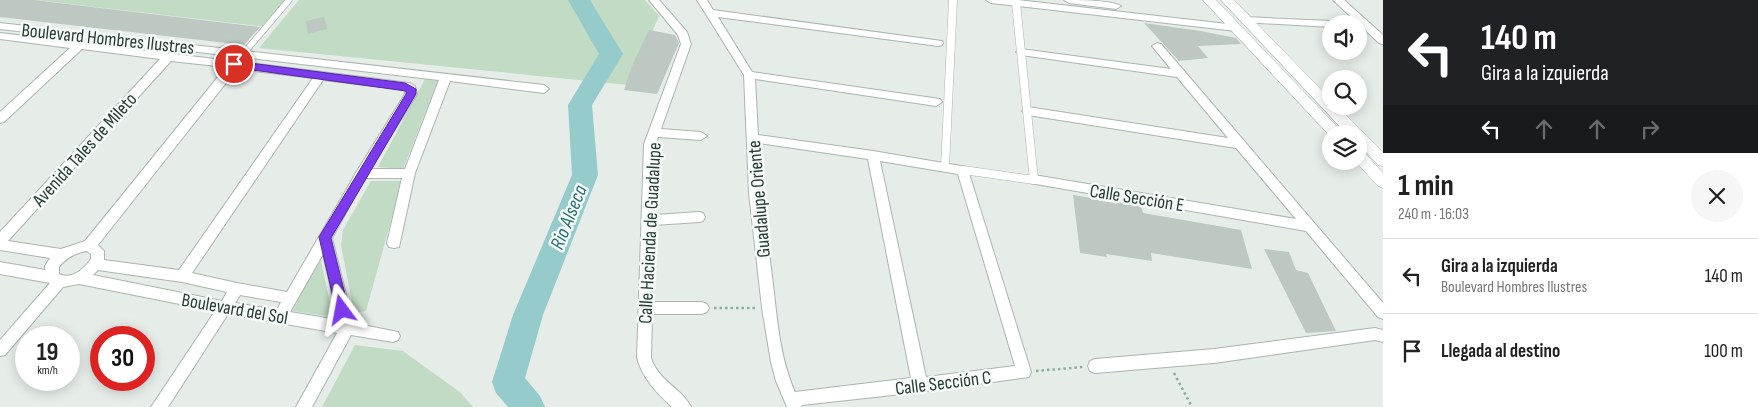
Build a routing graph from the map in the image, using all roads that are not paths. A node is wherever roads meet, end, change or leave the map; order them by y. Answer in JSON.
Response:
{"nodes":[{"id":1,"x":289,"y":0,"type":"edge"},
{"id":2,"x":654,"y":0,"type":"edge"},
{"id":3,"x":702,"y":0,"type":"edge"},
{"id":4,"x":953,"y":0,"type":"edge"},
{"id":5,"x":991,"y":0,"type":"edge"},
{"id":6,"x":1068,"y":0,"type":"edge"},
{"id":7,"x":1209,"y":0,"type":"edge"},
{"id":8,"x":1227,"y":0,"type":"edge"},
{"id":9,"x":1338,"y":0,"type":"edge"},
{"id":10,"x":1016,"y":3,"type":"junction"},
{"id":11,"x":1057,"y":4,"type":"edge"},
{"id":12,"x":710,"y":13,"type":"junction"},
{"id":13,"x":1352,"y":15,"type":"edge"},
{"id":14,"x":1237,"y":22,"type":"junction"},
{"id":15,"x":1322,"y":24,"type":"edge"},
{"id":16,"x":1367,"y":25,"type":"edge"},
{"id":17,"x":0,"y":26,"type":"edge"},
{"id":18,"x":1383,"y":26,"type":"edge"},
{"id":19,"x":1367,"y":29,"type":"edge"},
{"id":20,"x":0,"y":36,"type":"edge"},
{"id":21,"x":1383,"y":41,"type":"edge"},
{"id":22,"x":938,"y":44,"type":"dead end"},
{"id":23,"x":79,"y":46,"type":"junction"},
{"id":24,"x":1157,"y":46,"type":"dead end"},
{"id":25,"x":1021,"y":52,"type":"junction"},
{"id":26,"x":244,"y":53,"type":"junction"},
{"id":27,"x":168,"y":57,"type":"junction"},
{"id":28,"x":234,"y":64,"type":"junction"},
{"id":29,"x":1180,"y":74,"type":"junction"},
{"id":30,"x":321,"y":75,"type":"junction"},
{"id":31,"x":749,"y":75,"type":"junction"},
{"id":32,"x":446,"y":77,"type":"junction"},
{"id":33,"x":544,"y":89,"type":"dead end"},
{"id":34,"x":936,"y":102,"type":"dead end"},
{"id":35,"x":1028,"y":111,"type":"junction"},
{"id":36,"x":0,"y":119,"type":"edge"},
{"id":37,"x":1329,"y":125,"type":"edge"},
{"id":38,"x":1347,"y":125,"type":"edge"},
{"id":39,"x":653,"y":133,"type":"junction"},
{"id":40,"x":701,"y":136,"type":"dead end"},
{"id":41,"x":752,"y":138,"type":"junction"},
{"id":42,"x":1240,"y":144,"type":"junction"},
{"id":43,"x":1367,"y":144,"type":"edge"},
{"id":44,"x":873,"y":155,"type":"junction"},
{"id":45,"x":1383,"y":161,"type":"edge"},
{"id":46,"x":1367,"y":165,"type":"edge"},
{"id":47,"x":945,"y":167,"type":"junction"},
{"id":48,"x":963,"y":170,"type":"junction"},
{"id":49,"x":409,"y":173,"type":"junction"},
{"id":50,"x":362,"y":174,"type":"junction"},
{"id":51,"x":1034,"y":180,"type":"junction"},
{"id":52,"x":1383,"y":182,"type":"edge"},
{"id":53,"x":699,"y":217,"type":"dead end"},
{"id":54,"x":648,"y":220,"type":"junction"},
{"id":55,"x":1309,"y":226,"type":"junction"},
{"id":56,"x":325,"y":237,"type":"junction"},
{"id":57,"x":0,"y":241,"type":"edge"},
{"id":58,"x":394,"y":243,"type":"dead end"},
{"id":59,"x":0,"y":245,"type":"edge"},
{"id":60,"x":89,"y":246,"type":"junction"},
{"id":61,"x":62,"y":254,"type":"junction"},
{"id":62,"x":96,"y":264,"type":"junction"},
{"id":63,"x":0,"y":268,"type":"edge"},
{"id":64,"x":182,"y":276,"type":"junction"},
{"id":65,"x":78,"y":278,"type":"junction"},
{"id":66,"x":56,"y":279,"type":"junction"},
{"id":67,"x":237,"y":289,"type":"junction"},
{"id":68,"x":290,"y":298,"type":"junction"},
{"id":69,"x":224,"y":307,"type":"junction"},
{"id":70,"x":644,"y":308,"type":"junction"},
{"id":71,"x":702,"y":308,"type":"road end"},
{"id":72,"x":1383,"y":313,"type":"edge"},
{"id":73,"x":280,"y":317,"type":"junction"},
{"id":74,"x":347,"y":328,"type":"junction"},
{"id":75,"x":1380,"y":332,"type":"edge"},
{"id":76,"x":393,"y":336,"type":"dead end"},
{"id":77,"x":0,"y":350,"type":"edge"},
{"id":78,"x":1094,"y":366,"type":"road end"},
{"id":79,"x":920,"y":385,"type":"junction"},
{"id":80,"x":794,"y":403,"type":"edge"},
{"id":81,"x":159,"y":407,"type":"edge"},
{"id":82,"x":304,"y":407,"type":"edge"},
{"id":83,"x":683,"y":407,"type":"edge"}],
"edges":[{"from":1,"to":26,"type":"lane"},
{"from":2,"to":39,"type":"street","name":"Calle Hacienda de Guadalupe"},
{"from":3,"to":12,"type":"street","name":"Guadalupe Oriente"},
{"from":4,"to":47,"type":"street"},
{"from":5,"to":10,"type":"street"},
{"from":6,"to":14,"type":"street"},
{"from":7,"to":14,"type":"main road"},
{"from":8,"to":14,"type":"main road"},
{"from":9,"to":13,"type":"street"},
{"from":10,"to":11,"type":"street"},
{"from":10,"to":25,"type":"street"},
{"from":11,"to":14,"type":"street"},
{"from":12,"to":22,"type":"street"},
{"from":12,"to":31,"type":"street","name":"Guadalupe Oriente"},
{"from":14,"to":15,"type":"street"},
{"from":14,"to":37,"type":"main road"},
{"from":14,"to":38,"type":"main road"},
{"from":16,"to":18,"type":"street"},
{"from":17,"to":26,"type":"street","name":"Boulevard Hombres Ilustres"},
{"from":19,"to":21,"type":"street"},
{"from":20,"to":23,"type":"street","name":"Boulevard Hombres Ilustres"},
{"from":23,"to":27,"type":"street","name":"Boulevard Hombres Ilustres"},
{"from":23,"to":36,"type":"street"},
{"from":24,"to":29,"type":"street"},
{"from":25,"to":29,"type":"street"},
{"from":25,"to":35,"type":"street"},
{"from":26,"to":28,"type":"street"},
{"from":26,"to":32,"type":"street","name":"Boulevard Hombres Ilustres"},
{"from":27,"to":28,"type":"street","name":"Boulevard Hombres Ilustres"},
{"from":27,"to":57,"type":"street","name":"Avenida Tales de Mileto"},
{"from":28,"to":30,"type":"street","name":"Boulevard Hombres Ilustres"},
{"from":28,"to":60,"type":"street"},
{"from":29,"to":42,"type":"street"},
{"from":30,"to":50,"type":"street","name":"Boulevard Hombres Ilustres"},
{"from":30,"to":64,"type":"street"},
{"from":31,"to":34,"type":"street"},
{"from":31,"to":41,"type":"street","name":"Guadalupe Oriente"},
{"from":32,"to":33,"type":"street","name":"Boulevard Hombres Ilustres"},
{"from":32,"to":49,"type":"street"},
{"from":35,"to":42,"type":"street"},
{"from":35,"to":51,"type":"street"},
{"from":39,"to":40,"type":"street"},
{"from":39,"to":54,"type":"street","name":"Calle Hacienda de Guadalupe"},
{"from":41,"to":44,"type":"street"},
{"from":41,"to":80,"type":"street","name":"Guadalupe Oriente"},
{"from":42,"to":55,"type":"street"},
{"from":43,"to":45,"type":"main road"},
{"from":44,"to":47,"type":"street"},
{"from":44,"to":79,"type":"street"},
{"from":46,"to":52,"type":"main road"},
{"from":47,"to":48,"type":"street"},
{"from":48,"to":51,"type":"street"},
{"from":48,"to":79,"type":"street","name":"Calle Sección C"},
{"from":49,"to":50,"type":"street"},
{"from":49,"to":58,"type":"street"},
{"from":50,"to":56,"type":"street"},
{"from":51,"to":55,"type":"street","name":"Calle Sección E"},
{"from":53,"to":54,"type":"street"},
{"from":54,"to":70,"type":"street","name":"Calle Hacienda de Guadalupe"},
{"from":55,"to":72,"type":"street"},
{"from":56,"to":68,"type":"street"},
{"from":56,"to":74,"type":"street"},
{"from":59,"to":61,"type":"street"},
{"from":60,"to":61,"type":"street"},
{"from":60,"to":62,"type":"street"},
{"from":61,"to":66,"type":"street"},
{"from":62,"to":64,"type":"street","name":"Boulevard del Sol"},
{"from":62,"to":65,"type":"street"},
{"from":63,"to":66,"type":"street"},
{"from":64,"to":67,"type":"street","name":"Boulevard del Sol"},
{"from":65,"to":66,"type":"street"},
{"from":65,"to":69,"type":"street","name":"Boulevard del Sol"},
{"from":66,"to":77,"type":"street"},
{"from":67,"to":68,"type":"street","name":"Boulevard del Sol"},
{"from":67,"to":69,"type":"street"},
{"from":68,"to":73,"type":"street"},
{"from":69,"to":73,"type":"street","name":"Boulevard del Sol"},
{"from":69,"to":81,"type":"street"},
{"from":70,"to":71,"type":"street"},
{"from":70,"to":83,"type":"street","name":"Calle Hacienda de Guadalupe"},
{"from":73,"to":74,"type":"street","name":"Boulevard del Sol"},
{"from":74,"to":76,"type":"street","name":"Boulevard del Sol"},
{"from":74,"to":82,"type":"street"},
{"from":75,"to":78,"type":"street"},
{"from":79,"to":80,"type":"street","name":"Calle Sección C"}]}
